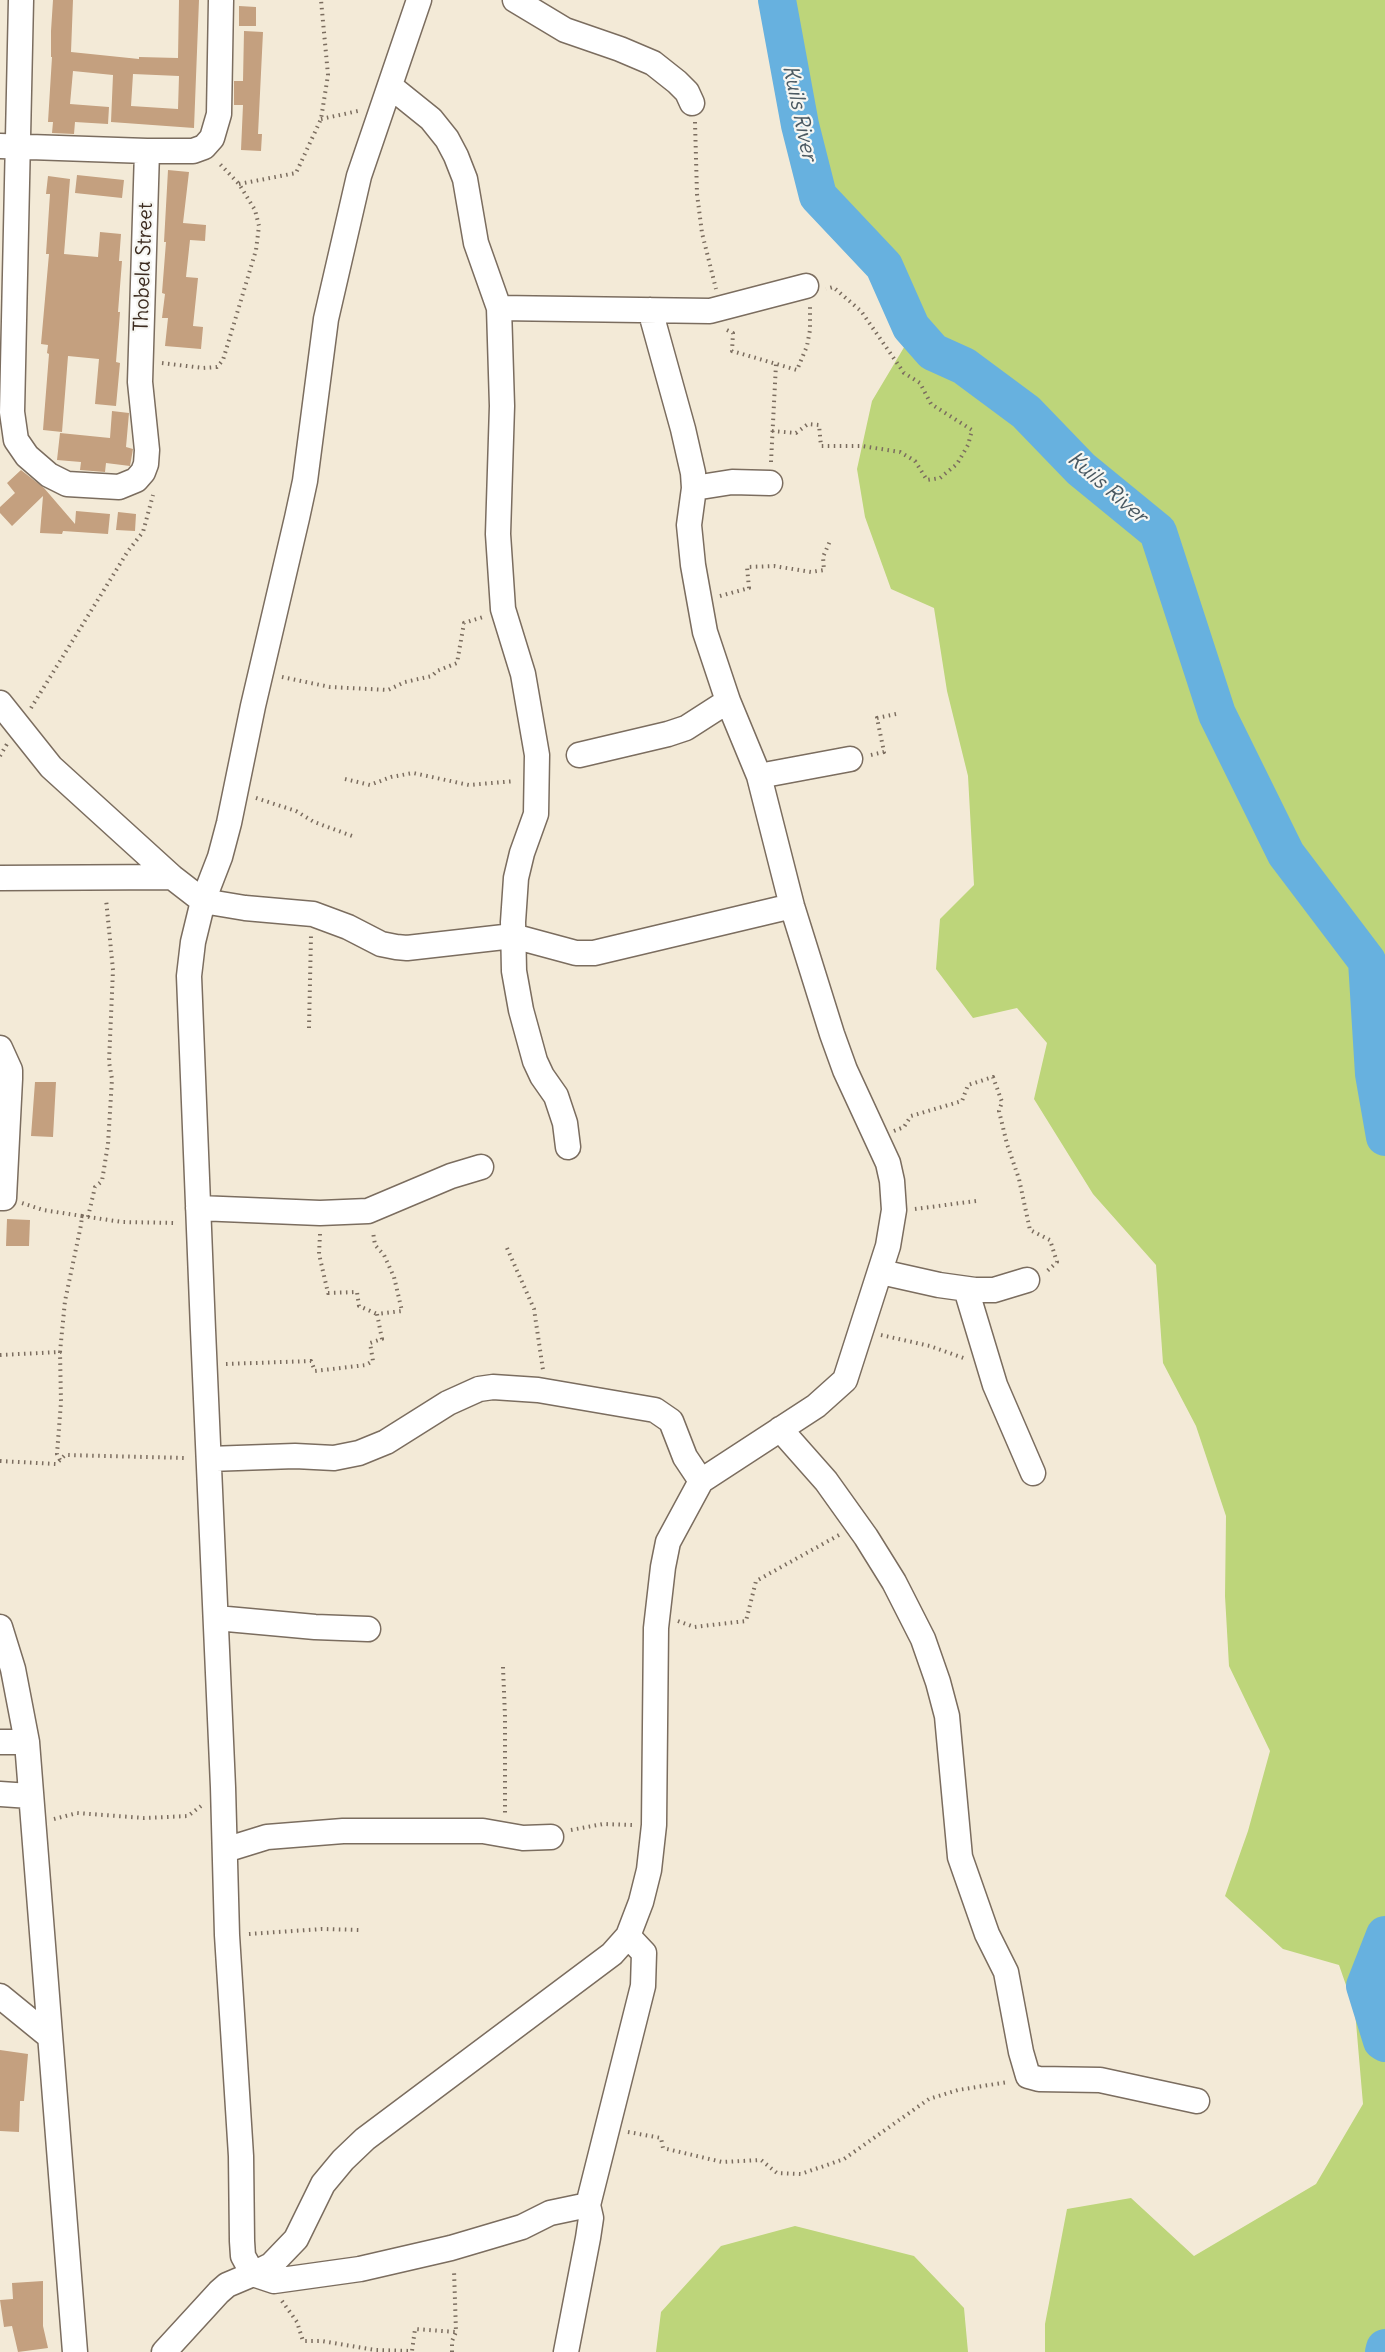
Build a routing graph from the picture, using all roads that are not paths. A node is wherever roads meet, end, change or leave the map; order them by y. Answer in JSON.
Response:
{"nodes":[{"id":1,"x":21,"y":0,"type":"edge"},
{"id":2,"x":220,"y":0,"type":"edge"},
{"id":3,"x":418,"y":0,"type":"edge"},
{"id":4,"x":515,"y":0,"type":"edge"},
{"id":5,"x":386,"y":96,"type":"junction"},
{"id":6,"x":692,"y":103,"type":"road end"},
{"id":7,"x":9,"y":146,"type":"edge"},
{"id":8,"x":147,"y":151,"type":"junction"},
{"id":9,"x":806,"y":286,"type":"road end"},
{"id":10,"x":499,"y":308,"type":"junction"},
{"id":11,"x":650,"y":310,"type":"junction"},
{"id":12,"x":7,"y":337,"type":"edge"},
{"id":13,"x":8,"y":446,"type":"edge"},
{"id":14,"x":770,"y":483,"type":"road end"},
{"id":15,"x":694,"y":488,"type":"junction"},
{"id":16,"x":728,"y":701,"type":"junction"},
{"id":17,"x":0,"y":703,"type":"edge"},
{"id":18,"x":579,"y":755,"type":"dead end"},
{"id":19,"x":850,"y":759,"type":"road end"},
{"id":20,"x":759,"y":776,"type":"junction"},
{"id":21,"x":172,"y":877,"type":"junction"},
{"id":22,"x":0,"y":878,"type":"edge"},
{"id":23,"x":203,"y":901,"type":"junction"},
{"id":24,"x":792,"y":906,"type":"junction"},
{"id":25,"x":513,"y":936,"type":"junction"},
{"id":26,"x":0,"y":1048,"type":"edge"},
{"id":27,"x":3,"y":1141,"type":"edge"},
{"id":28,"x":568,"y":1147,"type":"dead end"},
{"id":29,"x":480,"y":1167,"type":"dead end"},
{"id":30,"x":2,"y":1198,"type":"edge"},
{"id":31,"x":199,"y":1216,"type":"junction"},
{"id":32,"x":881,"y":1272,"type":"junction"},
{"id":33,"x":1027,"y":1280,"type":"road end"},
{"id":34,"x":966,"y":1289,"type":"junction"},
{"id":35,"x":780,"y":1429,"type":"junction"},
{"id":36,"x":210,"y":1460,"type":"junction"},
{"id":37,"x":1033,"y":1473,"type":"dead end"},
{"id":38,"x":701,"y":1481,"type":"junction"},
{"id":39,"x":216,"y":1618,"type":"junction"},
{"id":40,"x":0,"y":1627,"type":"edge"},
{"id":41,"x":368,"y":1629,"type":"dead end"},
{"id":42,"x":0,"y":1742,"type":"edge"},
{"id":43,"x":27,"y":1742,"type":"junction"},
{"id":44,"x":0,"y":1794,"type":"edge"},
{"id":45,"x":30,"y":1796,"type":"junction"},
{"id":46,"x":551,"y":1837,"type":"road end"},
{"id":47,"x":225,"y":1850,"type":"junction"},
{"id":48,"x":628,"y":1936,"type":"junction"},
{"id":49,"x":0,"y":1996,"type":"edge"},
{"id":50,"x":49,"y":2036,"type":"junction"},
{"id":51,"x":1197,"y":2101,"type":"dead end"},
{"id":52,"x":588,"y":2205,"type":"junction"},
{"id":53,"x":263,"y":2278,"type":"junction"},
{"id":54,"x":75,"y":2352,"type":"edge"},
{"id":55,"x":165,"y":2352,"type":"edge"},
{"id":56,"x":566,"y":2352,"type":"edge"}],
"edges":[{"from":1,"to":7,"type":"street"},
{"from":2,"to":8,"type":"street"},
{"from":3,"to":5,"type":"street"},
{"from":4,"to":6,"type":"street"},
{"from":5,"to":10,"type":"street"},
{"from":5,"to":23,"type":"street"},
{"from":7,"to":8,"type":"street"},
{"from":7,"to":12,"type":"street"},
{"from":8,"to":13,"type":"street","name":"Thobela Street"},
{"from":9,"to":11,"type":"street"},
{"from":10,"to":11,"type":"street"},
{"from":10,"to":25,"type":"street"},
{"from":11,"to":15,"type":"street"},
{"from":12,"to":13,"type":"street"},
{"from":14,"to":15,"type":"street"},
{"from":15,"to":16,"type":"street"},
{"from":16,"to":18,"type":"street"},
{"from":16,"to":20,"type":"street"},
{"from":17,"to":21,"type":"street"},
{"from":19,"to":20,"type":"street"},
{"from":20,"to":24,"type":"street"},
{"from":21,"to":22,"type":"street"},
{"from":21,"to":23,"type":"street"},
{"from":23,"to":25,"type":"street"},
{"from":23,"to":31,"type":"street"},
{"from":24,"to":25,"type":"street"},
{"from":24,"to":32,"type":"street"},
{"from":25,"to":28,"type":"street"},
{"from":26,"to":27,"type":"street"},
{"from":27,"to":30,"type":"street"},
{"from":29,"to":31,"type":"street"},
{"from":31,"to":36,"type":"street"},
{"from":32,"to":34,"type":"street"},
{"from":32,"to":35,"type":"street"},
{"from":33,"to":34,"type":"street"},
{"from":34,"to":37,"type":"street"},
{"from":35,"to":38,"type":"street"},
{"from":35,"to":51,"type":"street"},
{"from":36,"to":38,"type":"street"},
{"from":36,"to":39,"type":"street"},
{"from":38,"to":48,"type":"street"},
{"from":39,"to":41,"type":"street"},
{"from":39,"to":47,"type":"street"},
{"from":40,"to":43,"type":"street"},
{"from":42,"to":43,"type":"street"},
{"from":43,"to":45,"type":"street"},
{"from":44,"to":45,"type":"street"},
{"from":45,"to":50,"type":"street"},
{"from":46,"to":47,"type":"street"},
{"from":47,"to":53,"type":"street"},
{"from":48,"to":52,"type":"street"},
{"from":48,"to":53,"type":"street"},
{"from":49,"to":50,"type":"street"},
{"from":50,"to":54,"type":"street"},
{"from":52,"to":53,"type":"street"},
{"from":52,"to":56,"type":"street"},
{"from":53,"to":55,"type":"street"}]}
